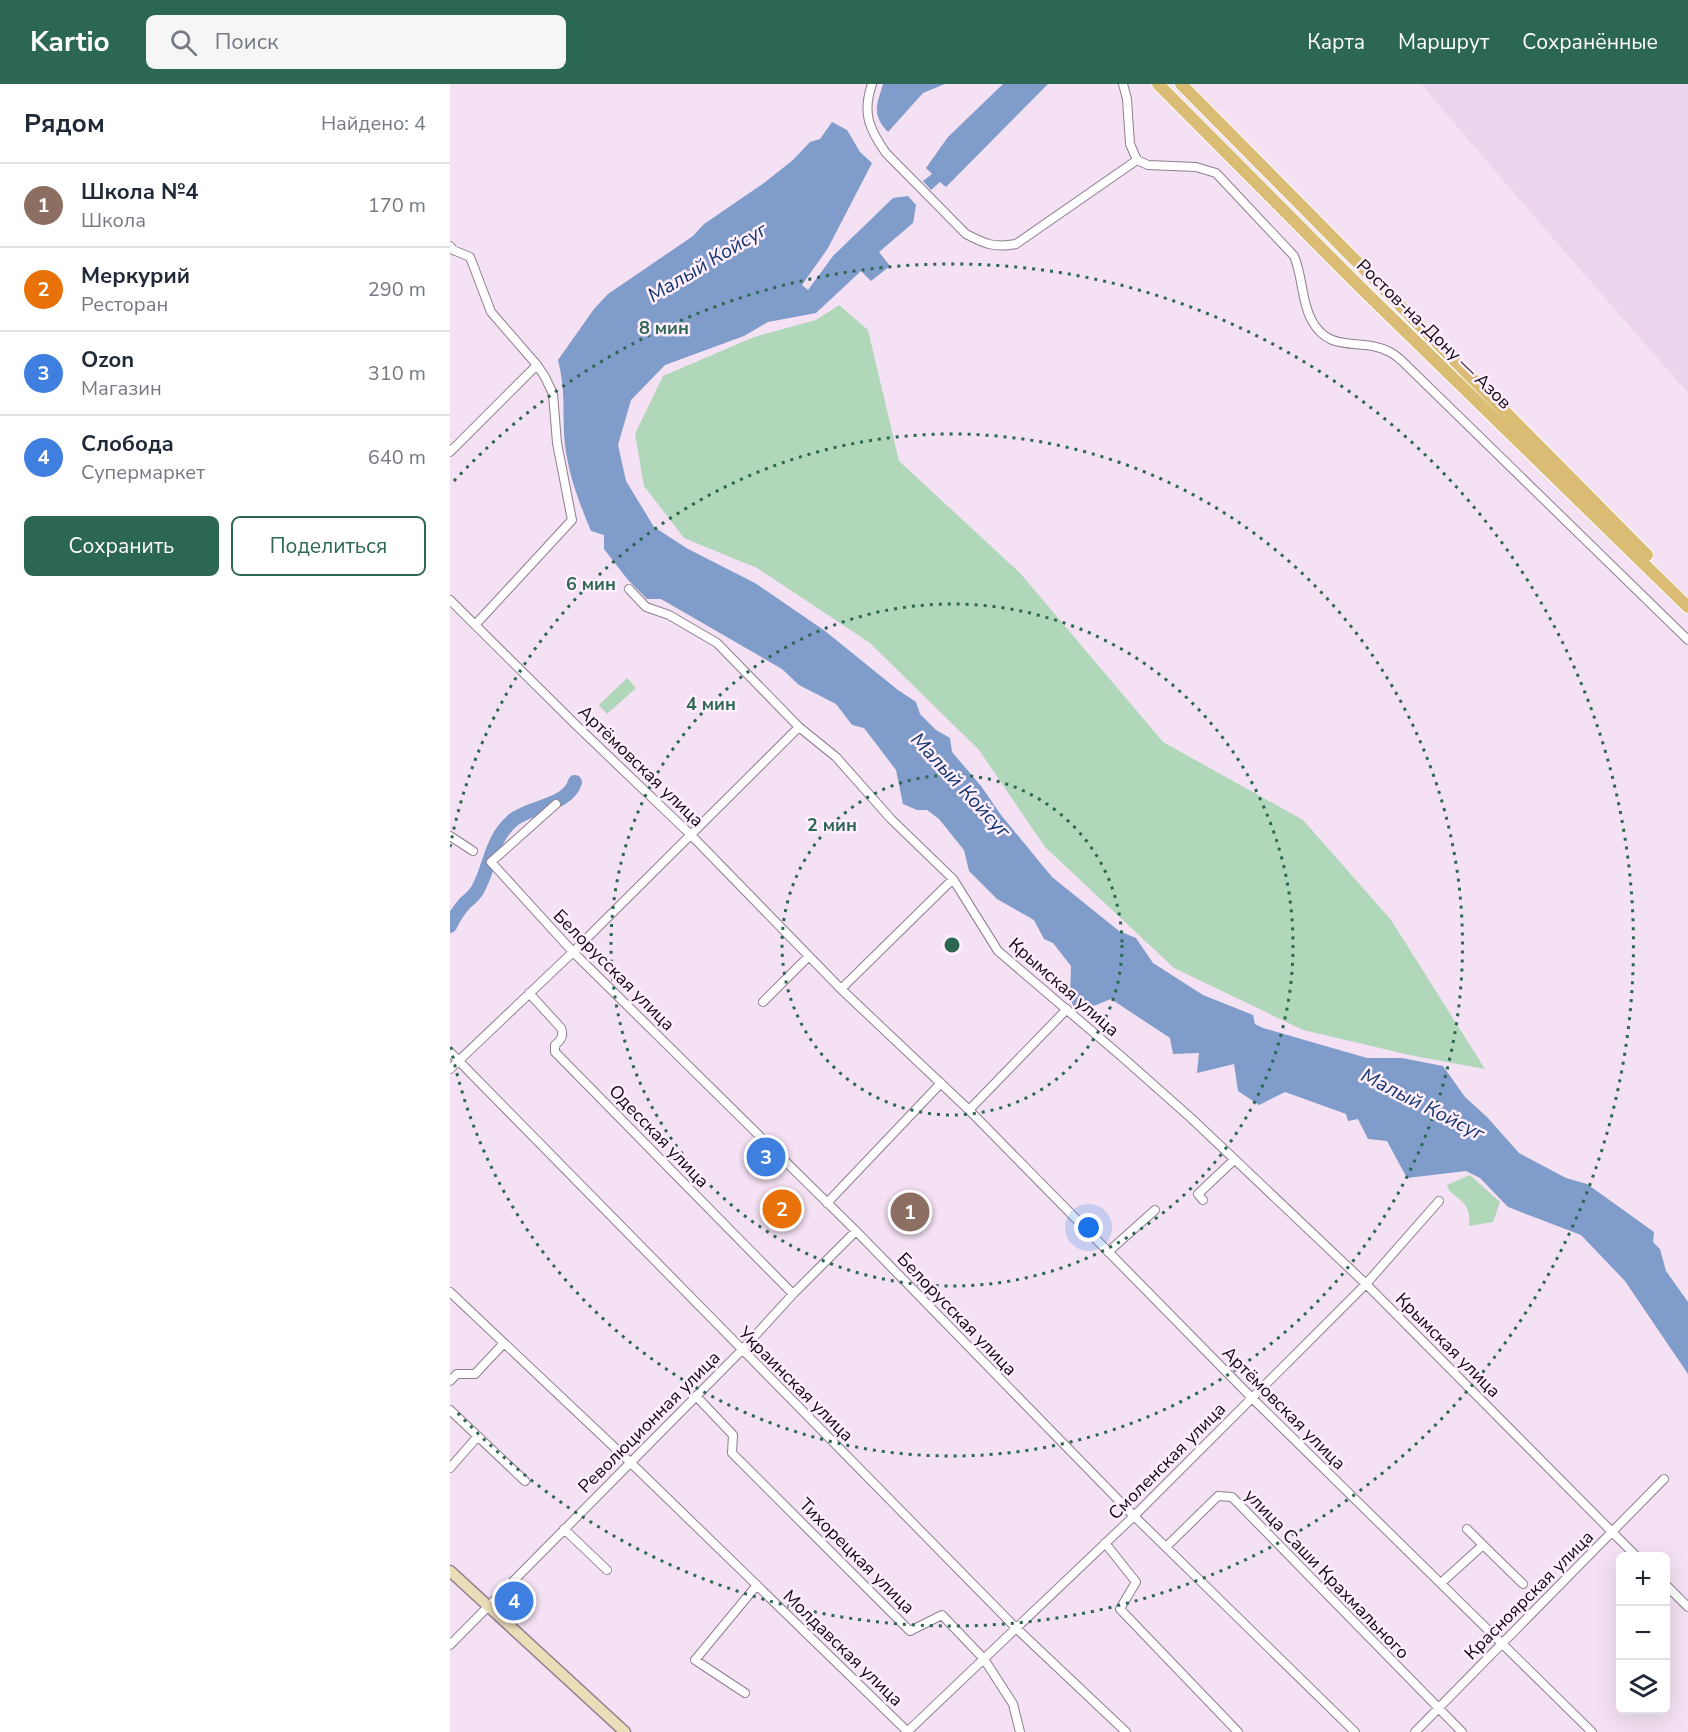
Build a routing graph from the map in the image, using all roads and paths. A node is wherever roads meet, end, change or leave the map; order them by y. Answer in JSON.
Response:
{"nodes":[{"id":1,"x":872,"y":84,"type":"edge"},
{"id":2,"x":1123,"y":84,"type":"edge"},
{"id":3,"x":1158,"y":84,"type":"edge"},
{"id":4,"x":1181,"y":84,"type":"edge"},
{"id":5,"x":1137,"y":160,"type":"junction"},
{"id":6,"x":451,"y":250,"type":"edge"},
{"id":7,"x":537,"y":365,"type":"junction"},
{"id":8,"x":450,"y":452,"type":"edge"},
{"id":9,"x":629,"y":589,"type":"dead end"},
{"id":10,"x":1688,"y":597,"type":"edge"},
{"id":11,"x":450,"y":600,"type":"edge"},
{"id":12,"x":1688,"y":607,"type":"edge"},
{"id":13,"x":475,"y":625,"type":"junction"},
{"id":14,"x":1688,"y":640,"type":"edge"},
{"id":15,"x":800,"y":727,"type":"junction"},
{"id":16,"x":556,"y":804,"type":"dead end"},
{"id":17,"x":690,"y":834,"type":"junction"},
{"id":18,"x":450,"y":836,"type":"edge"},
{"id":19,"x":473,"y":851,"type":"dead end"},
{"id":20,"x":953,"y":879,"type":"junction"},
{"id":21,"x":573,"y":952,"type":"junction"},
{"id":22,"x":809,"y":956,"type":"junction"},
{"id":23,"x":841,"y":989,"type":"junction"},
{"id":24,"x":529,"y":993,"type":"junction"},
{"id":25,"x":763,"y":1002,"type":"dead end"},
{"id":26,"x":1067,"y":1009,"type":"junction"},
{"id":27,"x":450,"y":1052,"type":"edge"},
{"id":28,"x":458,"y":1061,"type":"junction"},
{"id":29,"x":450,"y":1069,"type":"edge"},
{"id":30,"x":941,"y":1083,"type":"junction"},
{"id":31,"x":969,"y":1110,"type":"junction"},
{"id":32,"x":1234,"y":1160,"type":"junction"},
{"id":33,"x":1203,"y":1200,"type":"dead end"},
{"id":34,"x":1439,"y":1201,"type":"dead end"},
{"id":35,"x":827,"y":1203,"type":"junction"},
{"id":36,"x":1155,"y":1210,"type":"dead end"},
{"id":37,"x":856,"y":1231,"type":"junction"},
{"id":38,"x":1108,"y":1252,"type":"junction"},
{"id":39,"x":1366,"y":1284,"type":"junction"},
{"id":40,"x":450,"y":1292,"type":"edge"},
{"id":41,"x":793,"y":1294,"type":"junction"},
{"id":42,"x":504,"y":1343,"type":"junction"},
{"id":43,"x":742,"y":1350,"type":"junction"},
{"id":44,"x":450,"y":1381,"type":"edge"},
{"id":45,"x":696,"y":1396,"type":"junction"},
{"id":46,"x":1252,"y":1398,"type":"junction"},
{"id":47,"x":450,"y":1410,"type":"edge"},
{"id":48,"x":478,"y":1436,"type":"junction"},
{"id":49,"x":630,"y":1462,"type":"junction"},
{"id":50,"x":450,"y":1468,"type":"edge"},
{"id":51,"x":1664,"y":1479,"type":"dead end"},
{"id":52,"x":525,"y":1481,"type":"dead end"},
{"id":53,"x":1134,"y":1516,"type":"junction"},
{"id":54,"x":564,"y":1529,"type":"junction"},
{"id":55,"x":1467,"y":1529,"type":"dead end"},
{"id":56,"x":1611,"y":1532,"type":"junction"},
{"id":57,"x":1105,"y":1543,"type":"junction"},
{"id":58,"x":1483,"y":1545,"type":"junction"},
{"id":59,"x":1166,"y":1547,"type":"junction"},
{"id":60,"x":1631,"y":1552,"type":"edge"},
{"id":61,"x":607,"y":1570,"type":"dead end"},
{"id":62,"x":450,"y":1571,"type":"edge"},
{"id":63,"x":1441,"y":1583,"type":"junction"},
{"id":64,"x":1523,"y":1584,"type":"dead end"},
{"id":65,"x":757,"y":1585,"type":"junction"},
{"id":66,"x":1670,"y":1590,"type":"edge"},
{"id":67,"x":488,"y":1606,"type":"junction"},
{"id":68,"x":1688,"y":1606,"type":"edge"},
{"id":69,"x":1016,"y":1628,"type":"junction"},
{"id":70,"x":1502,"y":1643,"type":"junction"},
{"id":71,"x":450,"y":1645,"type":"edge"},
{"id":72,"x":984,"y":1659,"type":"junction"},
{"id":73,"x":745,"y":1693,"type":"dead end"},
{"id":74,"x":1438,"y":1708,"type":"junction"},
{"id":75,"x":625,"y":1732,"type":"edge"},
{"id":76,"x":907,"y":1732,"type":"edge"},
{"id":77,"x":1020,"y":1732,"type":"edge"},
{"id":78,"x":1126,"y":1732,"type":"edge"},
{"id":79,"x":1238,"y":1732,"type":"edge"},
{"id":80,"x":1355,"y":1732,"type":"edge"},
{"id":81,"x":1414,"y":1732,"type":"edge"},
{"id":82,"x":1462,"y":1732,"type":"edge"},
{"id":83,"x":1592,"y":1732,"type":"edge"}],
"edges":[{"from":1,"to":5,"type":"street"},
{"from":2,"to":5,"type":"street"},
{"from":3,"to":12,"type":"main road","name":"Ростов-на-Дону — Азов"},
{"from":4,"to":10,"type":"main road","name":"Ростов-на-Дону — Азов"},
{"from":5,"to":14,"type":"street"},
{"from":6,"to":7,"type":"street"},
{"from":7,"to":8,"type":"street"},
{"from":7,"to":13,"type":"street"},
{"from":9,"to":15,"type":"street","name":"Крымская улица"},
{"from":11,"to":13,"type":"street","name":"Артёмовская улица"},
{"from":13,"to":17,"type":"street","name":"Артёмовская улица"},
{"from":15,"to":17,"type":"street"},
{"from":15,"to":20,"type":"street","name":"Крымская улица"},
{"from":16,"to":21,"type":"street","name":"Белорусская улица"},
{"from":17,"to":21,"type":"street"},
{"from":17,"to":22,"type":"street","name":"Артёмовская улица"},
{"from":18,"to":19,"type":"street"},
{"from":20,"to":23,"type":"street"},
{"from":20,"to":26,"type":"street","name":"Крымская улица"},
{"from":21,"to":24,"type":"street"},
{"from":21,"to":35,"type":"street","name":"Белорусская улица"},
{"from":22,"to":23,"type":"street","name":"Артёмовская улица"},
{"from":22,"to":25,"type":"street"},
{"from":23,"to":30,"type":"street","name":"Артёмовская улица"},
{"from":24,"to":28,"type":"street"},
{"from":24,"to":41,"type":"street","name":"Одесская улица"},
{"from":26,"to":31,"type":"street"},
{"from":26,"to":32,"type":"street","name":"Крымская улица"},
{"from":27,"to":28,"type":"street","name":"Украинская улица"},
{"from":28,"to":29,"type":"street"},
{"from":28,"to":43,"type":"street","name":"Украинская улица"},
{"from":30,"to":31,"type":"street","name":"Артёмовская улица"},
{"from":30,"to":35,"type":"street"},
{"from":31,"to":38,"type":"street","name":"Артёмовская улица"},
{"from":32,"to":33,"type":"street"},
{"from":32,"to":39,"type":"street","name":"Крымская улица"},
{"from":34,"to":39,"type":"street","name":"Смоленская улица"},
{"from":35,"to":37,"type":"street","name":"Белорусская улица"},
{"from":36,"to":38,"type":"street"},
{"from":37,"to":41,"type":"street","name":"Революционная улица"},
{"from":37,"to":53,"type":"street","name":"Белорусская улица"},
{"from":38,"to":46,"type":"street","name":"Артёмовская улица"},
{"from":39,"to":46,"type":"street","name":"Смоленская улица"},
{"from":39,"to":56,"type":"street","name":"Крымская улица"},
{"from":40,"to":42,"type":"street","name":"Молдавская улица"},
{"from":41,"to":43,"type":"street","name":"Революционная улица"},
{"from":42,"to":44,"type":"street"},
{"from":42,"to":49,"type":"street","name":"Молдавская улица"},
{"from":43,"to":45,"type":"street","name":"Революционная улица"},
{"from":43,"to":69,"type":"street","name":"Украинская улица"},
{"from":45,"to":49,"type":"street","name":"Революционная улица"},
{"from":45,"to":72,"type":"street","name":"Тихорецкая улица"},
{"from":46,"to":53,"type":"street","name":"Смоленская улица"},
{"from":46,"to":63,"type":"street","name":"Артёмовская улица"},
{"from":47,"to":48,"type":"street"},
{"from":48,"to":50,"type":"street"},
{"from":48,"to":52,"type":"street"},
{"from":49,"to":54,"type":"street","name":"Революционная улица"},
{"from":49,"to":65,"type":"street","name":"Молдавская улица"},
{"from":51,"to":56,"type":"street","name":"Красноярская улица"},
{"from":53,"to":57,"type":"street","name":"Смоленская улица"},
{"from":53,"to":59,"type":"street","name":"Белорусская улица"},
{"from":54,"to":61,"type":"street"},
{"from":54,"to":67,"type":"street","name":"Революционная улица"},
{"from":55,"to":58,"type":"street"},
{"from":56,"to":60,"type":"street","name":"Крымская улица"},
{"from":56,"to":70,"type":"street","name":"Красноярская улица"},
{"from":57,"to":69,"type":"street","name":"Смоленская улица"},
{"from":57,"to":79,"type":"street"},
{"from":58,"to":63,"type":"street"},
{"from":58,"to":64,"type":"street"},
{"from":59,"to":74,"type":"street","name":"улица Саши Крахмального"},
{"from":59,"to":80,"type":"street","name":"Белорусская улица"},
{"from":62,"to":67,"type":"main road"},
{"from":63,"to":70,"type":"street","name":"Артёмовская улица"},
{"from":65,"to":73,"type":"street","name":"Молдавская улица"},
{"from":65,"to":76,"type":"street","name":"Молдавская улица"},
{"from":66,"to":68,"type":"street"},
{"from":67,"to":71,"type":"street","name":"Революционная улица"},
{"from":67,"to":75,"type":"main road"},
{"from":69,"to":72,"type":"street","name":"Смоленская улица"},
{"from":69,"to":78,"type":"street","name":"Украинская улица"},
{"from":70,"to":74,"type":"street","name":"Красноярская улица"},
{"from":70,"to":83,"type":"street","name":"Артёмовская улица"},
{"from":72,"to":76,"type":"street","name":"Смоленская улица"},
{"from":72,"to":77,"type":"street","name":"Тихорецкая улица"},
{"from":74,"to":81,"type":"street","name":"Красноярская улица"},
{"from":74,"to":82,"type":"street","name":"улица Саши Крахмального"}]}
